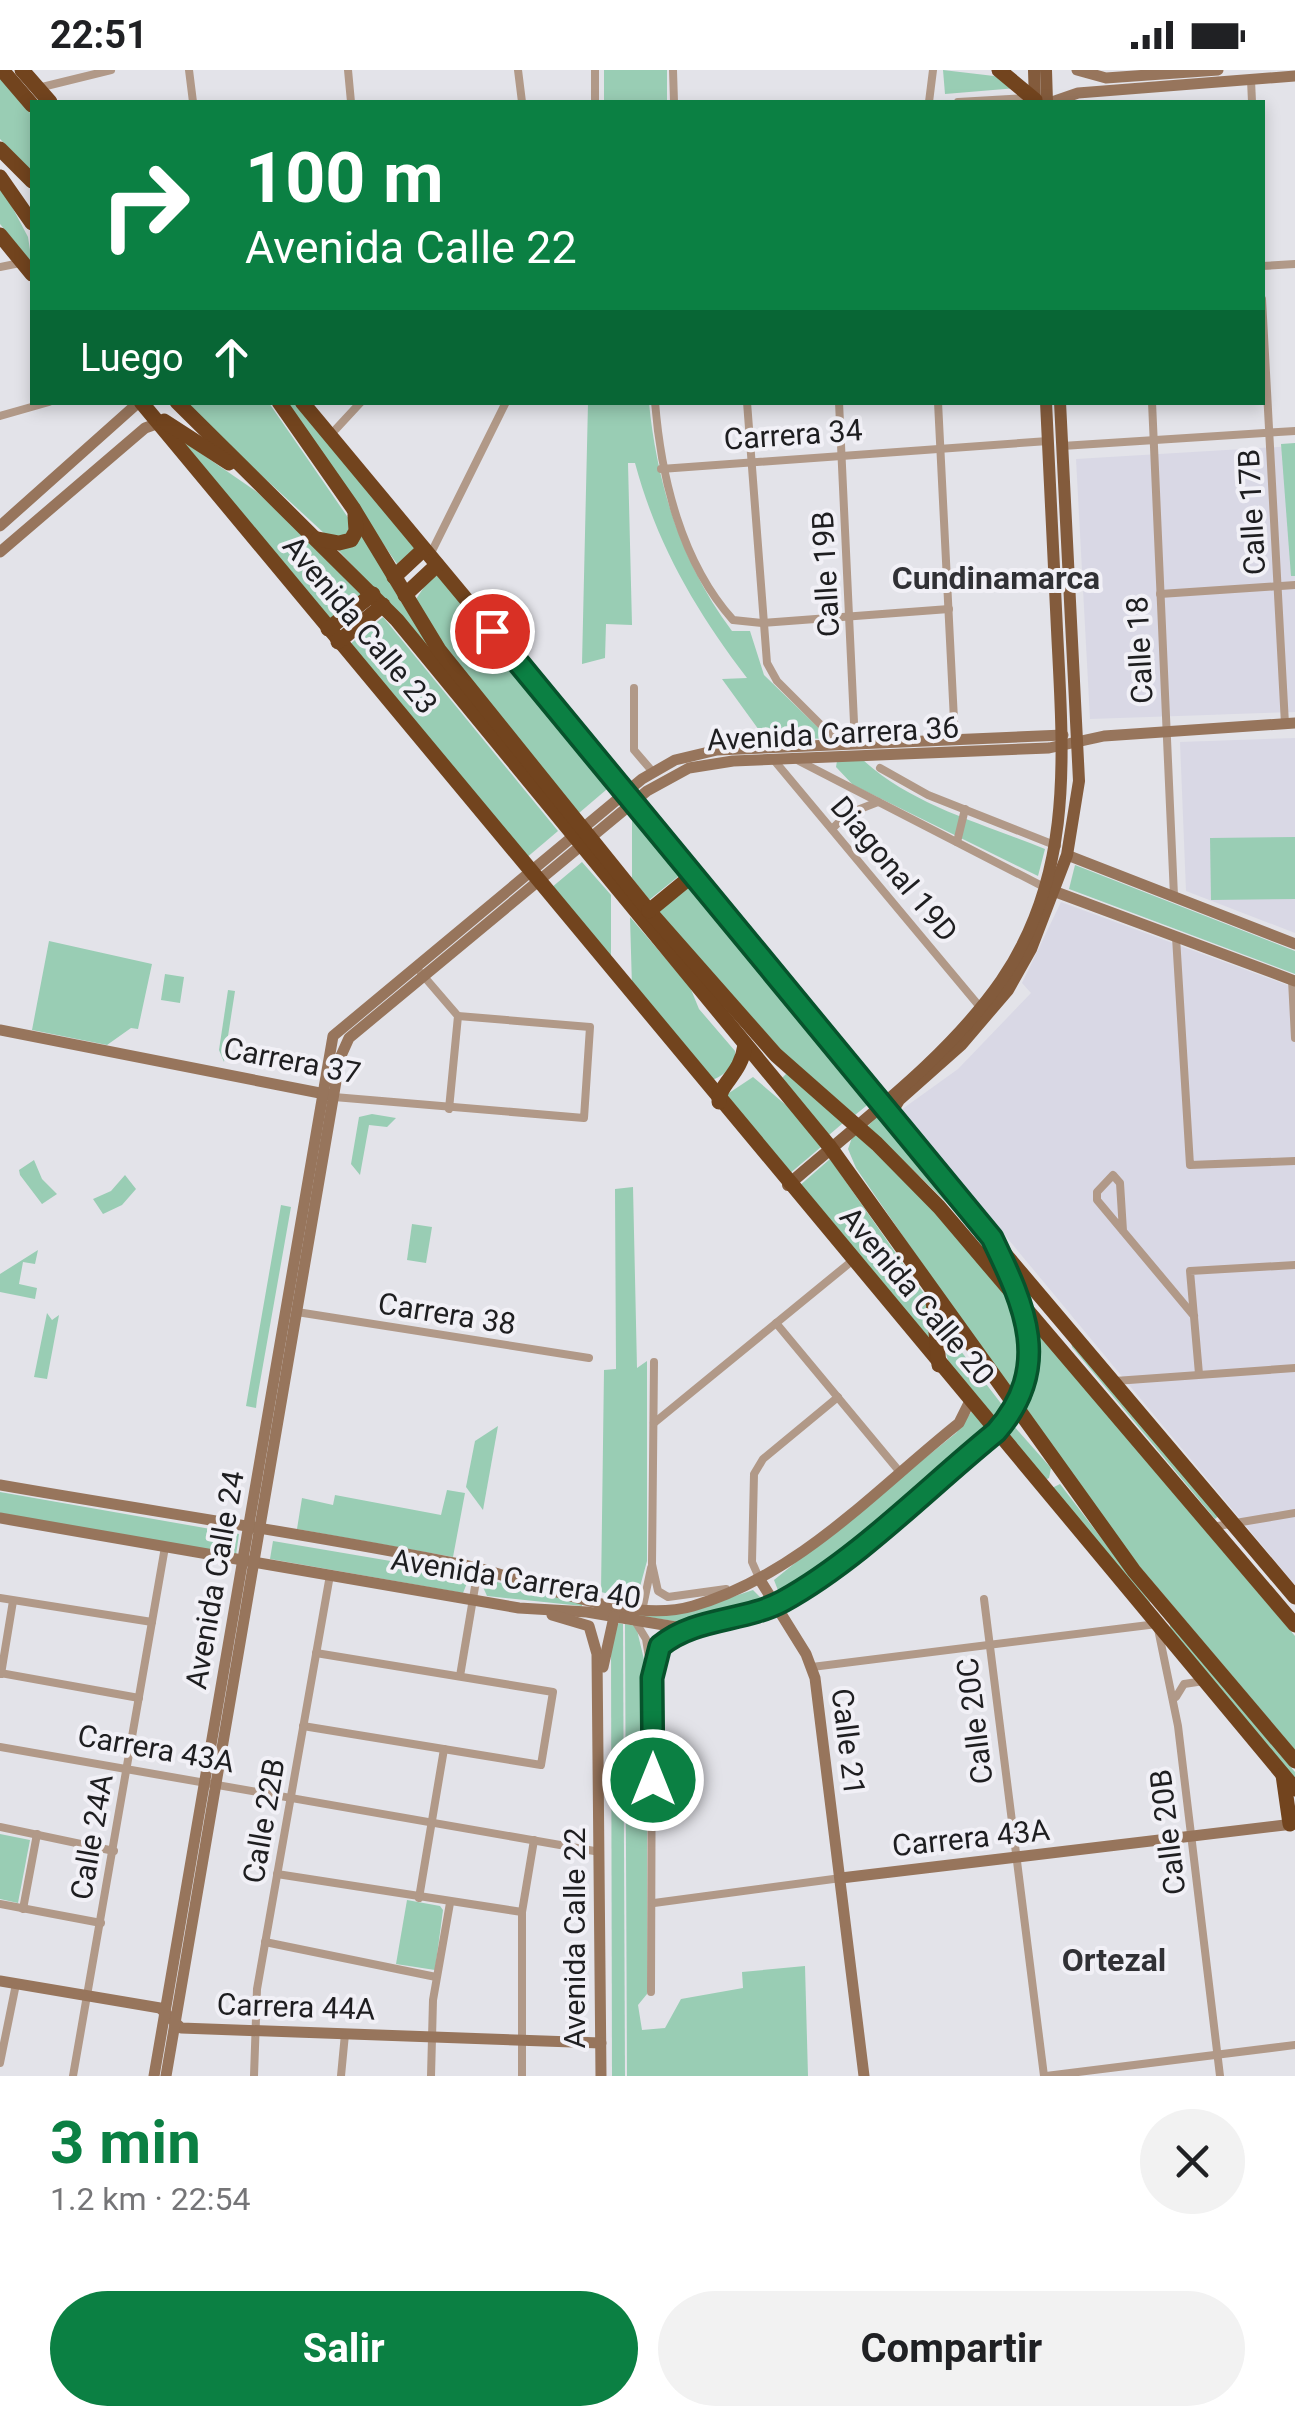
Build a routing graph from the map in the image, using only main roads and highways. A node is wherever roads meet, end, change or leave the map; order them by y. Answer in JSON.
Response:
{"nodes":[{"id":1,"x":2,"y":70,"type":"edge"},
{"id":2,"x":22,"y":70,"type":"edge"},
{"id":3,"x":1000,"y":70,"type":"edge"},
{"id":4,"x":1034,"y":70,"type":"edge"},
{"id":5,"x":1046,"y":70,"type":"edge"},
{"id":6,"x":1076,"y":70,"type":"edge"},
{"id":7,"x":1218,"y":70,"type":"edge"},
{"id":8,"x":1295,"y":76,"type":"edge"},
{"id":9,"x":1140,"y":96,"type":"edge"},
{"id":10,"x":48,"y":100,"type":"edge"},
{"id":11,"x":1038,"y":100,"type":"edge"},
{"id":12,"x":1039,"y":100,"type":"edge"},
{"id":13,"x":1039,"y":100,"type":"edge"},
{"id":14,"x":1045,"y":100,"type":"edge"},
{"id":15,"x":30,"y":103,"type":"edge"},
{"id":16,"x":0,"y":150,"type":"edge"},
{"id":17,"x":0,"y":177,"type":"edge"},
{"id":18,"x":30,"y":177,"type":"edge"},
{"id":19,"x":15,"y":199,"type":"junction"},
{"id":20,"x":30,"y":221,"type":"edge"},
{"id":21,"x":30,"y":233,"type":"edge"},
{"id":22,"x":0,"y":235,"type":"edge"},
{"id":23,"x":28,"y":268,"type":"edge"},
{"id":24,"x":138,"y":405,"type":"edge"},
{"id":25,"x":143,"y":405,"type":"edge"},
{"id":26,"x":145,"y":405,"type":"edge"},
{"id":27,"x":180,"y":405,"type":"edge"},
{"id":28,"x":281,"y":405,"type":"edge"},
{"id":29,"x":305,"y":405,"type":"edge"},
{"id":30,"x":1046,"y":405,"type":"edge"},
{"id":31,"x":1060,"y":405,"type":"edge"},
{"id":32,"x":159,"y":424,"type":"junction"},
{"id":33,"x":110,"y":431,"type":"junction"},
{"id":34,"x":124,"y":447,"type":"junction"},
{"id":35,"x":253,"y":479,"type":"junction"},
{"id":36,"x":353,"y":508,"type":"junction"},
{"id":37,"x":0,"y":526,"type":"edge"},
{"id":38,"x":318,"y":539,"type":"junction"},
{"id":39,"x":0,"y":552,"type":"edge"},
{"id":40,"x":431,"y":556,"type":"junction"},
{"id":41,"x":394,"y":577,"type":"junction"},
{"id":42,"x":404,"y":595,"type":"junction"},
{"id":43,"x":378,"y":600,"type":"junction"},
{"id":44,"x":333,"y":635,"type":"junction"},
{"id":45,"x":1290,"y":724,"type":"edge"},
{"id":46,"x":1067,"y":741,"type":"junction"},
{"id":47,"x":843,"y":750,"type":"junction"},
{"id":48,"x":630,"y":797,"type":"junction"},
{"id":49,"x":581,"y":837,"type":"junction"},
{"id":50,"x":1062,"y":851,"type":"junction"},
{"id":51,"x":694,"y":874,"type":"junction"},
{"id":52,"x":534,"y":877,"type":"junction"},
{"id":53,"x":1051,"y":890,"type":"junction"},
{"id":54,"x":650,"y":911,"type":"junction"},
{"id":55,"x":1295,"y":944,"type":"edge"},
{"id":56,"x":1293,"y":981,"type":"edge"},
{"id":57,"x":0,"y":1030,"type":"edge"},
{"id":58,"x":745,"y":1045,"type":"junction"},
{"id":59,"x":328,"y":1095,"type":"junction"},
{"id":60,"x":719,"y":1102,"type":"junction"},
{"id":61,"x":886,"y":1107,"type":"junction"},
{"id":62,"x":855,"y":1125,"type":"junction"},
{"id":63,"x":830,"y":1147,"type":"junction"},
{"id":64,"x":788,"y":1185,"type":"junction"},
{"id":65,"x":939,"y":1207,"type":"junction"},
{"id":66,"x":992,"y":1238,"type":"junction"},
{"id":67,"x":928,"y":1287,"type":"junction"},
{"id":68,"x":1018,"y":1300,"type":"junction"},
{"id":69,"x":1066,"y":1323,"type":"junction"},
{"id":70,"x":1060,"y":1349,"type":"junction"},
{"id":71,"x":939,"y":1365,"type":"junction"},
{"id":72,"x":970,"y":1401,"type":"junction"},
{"id":73,"x":1015,"y":1409,"type":"junction"},
{"id":74,"x":996,"y":1432,"type":"junction"},
{"id":75,"x":1062,"y":1473,"type":"junction"},
{"id":76,"x":0,"y":1485,"type":"edge"},
{"id":77,"x":1044,"y":1489,"type":"junction"},
{"id":78,"x":0,"y":1518,"type":"edge"},
{"id":79,"x":255,"y":1529,"type":"junction"},
{"id":80,"x":249,"y":1561,"type":"junction"},
{"id":81,"x":756,"y":1582,"type":"junction"},
{"id":82,"x":1295,"y":1597,"type":"edge"},
{"id":83,"x":773,"y":1606,"type":"junction"},
{"id":84,"x":531,"y":1609,"type":"junction"},
{"id":85,"x":638,"y":1616,"type":"junction"},
{"id":86,"x":614,"y":1617,"type":"junction"},
{"id":87,"x":1292,"y":1618,"type":"edge"},
{"id":88,"x":1163,"y":1619,"type":"junction"},
{"id":89,"x":600,"y":1679,"type":"junction"},
{"id":90,"x":1295,"y":1761,"type":"edge"},
{"id":91,"x":1284,"y":1776,"type":"junction"},
{"id":92,"x":211,"y":1784,"type":"junction"},
{"id":93,"x":1295,"y":1789,"type":"edge"},
{"id":94,"x":1292,"y":1824,"type":"edge"},
{"id":95,"x":841,"y":1878,"type":"junction"},
{"id":96,"x":0,"y":1981,"type":"edge"},
{"id":97,"x":165,"y":2013,"type":"junction"},
{"id":98,"x":176,"y":2022,"type":"junction"},
{"id":99,"x":601,"y":2044,"type":"junction"},
{"id":100,"x":154,"y":2076,"type":"edge"},
{"id":101,"x":166,"y":2076,"type":"edge"},
{"id":102,"x":601,"y":2076,"type":"edge"},
{"id":103,"x":864,"y":2076,"type":"edge"}],
"edges":[{"from":1,"to":15,"type":"highway"},
{"from":2,"to":10,"type":"highway"},
{"from":3,"to":11,"type":"highway"},
{"from":4,"to":12,"type":"main road"},
{"from":5,"to":13,"type":"main road"},
{"from":6,"to":7,"type":"main road"},
{"from":8,"to":9,"type":"main road"},
{"from":9,"to":14,"type":"main road"},
{"from":16,"to":18,"type":"highway"},
{"from":17,"to":19,"type":"highway"},
{"from":19,"to":20,"type":"highway"},
{"from":19,"to":21,"type":"highway"},
{"from":22,"to":23,"type":"highway"},
{"from":24,"to":33,"type":"main road"},
{"from":25,"to":32,"type":"highway","name":"Avenida Calle 23"},
{"from":26,"to":35,"type":"highway"},
{"from":27,"to":35,"type":"highway","name":"Avenida Calle 23"},
{"from":28,"to":36,"type":"highway","name":"Avenida Calle 23"},
{"from":29,"to":40,"type":"highway"},
{"from":30,"to":46,"type":"main road"},
{"from":31,"to":46,"type":"main road"},
{"from":32,"to":34,"type":"main road"},
{"from":32,"to":44,"type":"highway","name":"Avenida Calle 23"},
{"from":33,"to":34,"type":"main road"},
{"from":33,"to":37,"type":"main road"},
{"from":34,"to":39,"type":"main road"},
{"from":35,"to":38,"type":"highway","name":"Avenida Calle 23"},
{"from":36,"to":38,"type":"highway"},
{"from":36,"to":41,"type":"highway","name":"Avenida Calle 23"},
{"from":38,"to":43,"type":"highway","name":"Avenida Calle 23"},
{"from":40,"to":41,"type":"highway"},
{"from":40,"to":42,"type":"highway"},
{"from":40,"to":48,"type":"highway"},
{"from":41,"to":42,"type":"highway","name":"Avenida Calle 23"},
{"from":42,"to":49,"type":"highway","name":"Avenida Calle 23"},
{"from":43,"to":44,"type":"highway"},
{"from":43,"to":49,"type":"highway","name":"Avenida Calle 23"},
{"from":44,"to":52,"type":"highway","name":"Avenida Calle 23"},
{"from":45,"to":46,"type":"main road","name":"Avenida Carrera 36"},
{"from":46,"to":47,"type":"main road","name":"Avenida Carrera 36"},
{"from":46,"to":47,"type":"main road","name":"Avenida Carrera 36"},
{"from":46,"to":50,"type":"main road"},
{"from":47,"to":48,"type":"main road","name":"Avenida Carrera 36"},
{"from":47,"to":48,"type":"main road","name":"Avenida Carrera 36"},
{"from":48,"to":49,"type":"main road","name":"Avenida Carrera 36"},
{"from":48,"to":51,"type":"highway"},
{"from":49,"to":52,"type":"main road","name":"Avenida Carrera 36"},
{"from":49,"to":54,"type":"highway"},
{"from":49,"to":58,"type":"highway","name":"Avenida Calle 20"},
{"from":50,"to":53,"type":"main road"},
{"from":50,"to":55,"type":"main road"},
{"from":51,"to":54,"type":"highway"},
{"from":51,"to":61,"type":"highway"},
{"from":52,"to":59,"type":"main road","name":"Avenida Carrera 36"},
{"from":52,"to":59,"type":"main road","name":"Avenida Carrera 36"},
{"from":52,"to":60,"type":"highway","name":"Avenida Calle 20"},
{"from":53,"to":56,"type":"main road"},
{"from":53,"to":61,"type":"main road"},
{"from":53,"to":61,"type":"main road"},
{"from":54,"to":62,"type":"highway"},
{"from":57,"to":59,"type":"main road","name":"Carrera 37"},
{"from":58,"to":60,"type":"highway"},
{"from":58,"to":63,"type":"highway","name":"Avenida Calle 20"},
{"from":59,"to":79,"type":"main road","name":"Avenida Calle 24"},
{"from":59,"to":79,"type":"main road","name":"Avenida Calle 24"},
{"from":60,"to":64,"type":"highway","name":"Avenida Calle 20"},
{"from":61,"to":62,"type":"main road"},
{"from":61,"to":66,"type":"highway"},
{"from":62,"to":63,"type":"main road"},
{"from":62,"to":65,"type":"highway"},
{"from":63,"to":64,"type":"main road"},
{"from":63,"to":67,"type":"highway","name":"Avenida Calle 20"},
{"from":64,"to":71,"type":"highway","name":"Avenida Calle 20"},
{"from":65,"to":66,"type":"highway"},
{"from":65,"to":68,"type":"highway"},
{"from":66,"to":68,"type":"main road","name":"Avenida Carrera 40"},
{"from":66,"to":69,"type":"highway"},
{"from":67,"to":71,"type":"highway"},
{"from":67,"to":73,"type":"highway","name":"Avenida Calle 20"},
{"from":68,"to":70,"type":"highway"},
{"from":68,"to":73,"type":"main road","name":"Avenida Carrera 40"},
{"from":69,"to":70,"type":"highway"},
{"from":69,"to":82,"type":"highway"},
{"from":70,"to":87,"type":"highway"},
{"from":71,"to":72,"type":"highway","name":"Avenida Calle 20"},
{"from":72,"to":74,"type":"highway","name":"Avenida Calle 20"},
{"from":72,"to":81,"type":"main road","name":"Avenida Carrera 40"},
{"from":73,"to":74,"type":"main road","name":"Avenida Carrera 40"},
{"from":73,"to":75,"type":"highway","name":"Avenida Calle 20"},
{"from":74,"to":77,"type":"highway","name":"Avenida Calle 20"},
{"from":74,"to":83,"type":"main road","name":"Avenida Carrera 40"},
{"from":75,"to":77,"type":"highway"},
{"from":75,"to":88,"type":"highway","name":"Avenida Calle 20"},
{"from":76,"to":79,"type":"main road","name":"Avenida Carrera 40"},
{"from":77,"to":88,"type":"highway","name":"Avenida Calle 20"},
{"from":78,"to":80,"type":"main road","name":"Avenida Carrera 40"},
{"from":79,"to":80,"type":"main road","name":"Avenida Calle 24"},
{"from":79,"to":85,"type":"main road","name":"Avenida Carrera 40"},
{"from":80,"to":84,"type":"main road","name":"Avenida Carrera 40"},
{"from":80,"to":92,"type":"main road","name":"Avenida Calle 24"},
{"from":81,"to":83,"type":"main road","name":"Calle 21"},
{"from":81,"to":85,"type":"main road","name":"Avenida Carrera 40"},
{"from":83,"to":85,"type":"main road","name":"Avenida Carrera 40"},
{"from":83,"to":95,"type":"main road","name":"Calle 21"},
{"from":84,"to":86,"type":"main road","name":"Avenida Carrera 40"},
{"from":84,"to":89,"type":"main road","name":"Avenida Calle 22"},
{"from":85,"to":86,"type":"main road","name":"Avenida Carrera 40"},
{"from":86,"to":89,"type":"main road","name":"Avenida Calle 22"},
{"from":88,"to":90,"type":"highway","name":"Avenida Calle 20"},
{"from":88,"to":91,"type":"highway","name":"Avenida Calle 20"},
{"from":89,"to":99,"type":"main road","name":"Avenida Calle 22"},
{"from":91,"to":93,"type":"highway","name":"Avenida Calle 20"},
{"from":91,"to":94,"type":"highway"},
{"from":92,"to":97,"type":"main road","name":"Avenida Calle 24"},
{"from":92,"to":98,"type":"main road","name":"Avenida Calle 24"},
{"from":94,"to":95,"type":"main road","name":"Carrera 43A"},
{"from":95,"to":103,"type":"main road","name":"Calle 21"},
{"from":96,"to":97,"type":"main road","name":"Carrera 44A"},
{"from":97,"to":98,"type":"main road","name":"Carrera 44A"},
{"from":97,"to":100,"type":"main road","name":"Avenida Calle 24"},
{"from":98,"to":99,"type":"main road","name":"Carrera 44A"},
{"from":98,"to":101,"type":"main road","name":"Avenida Calle 24"},
{"from":99,"to":102,"type":"main road","name":"Avenida Calle 22"}]}
